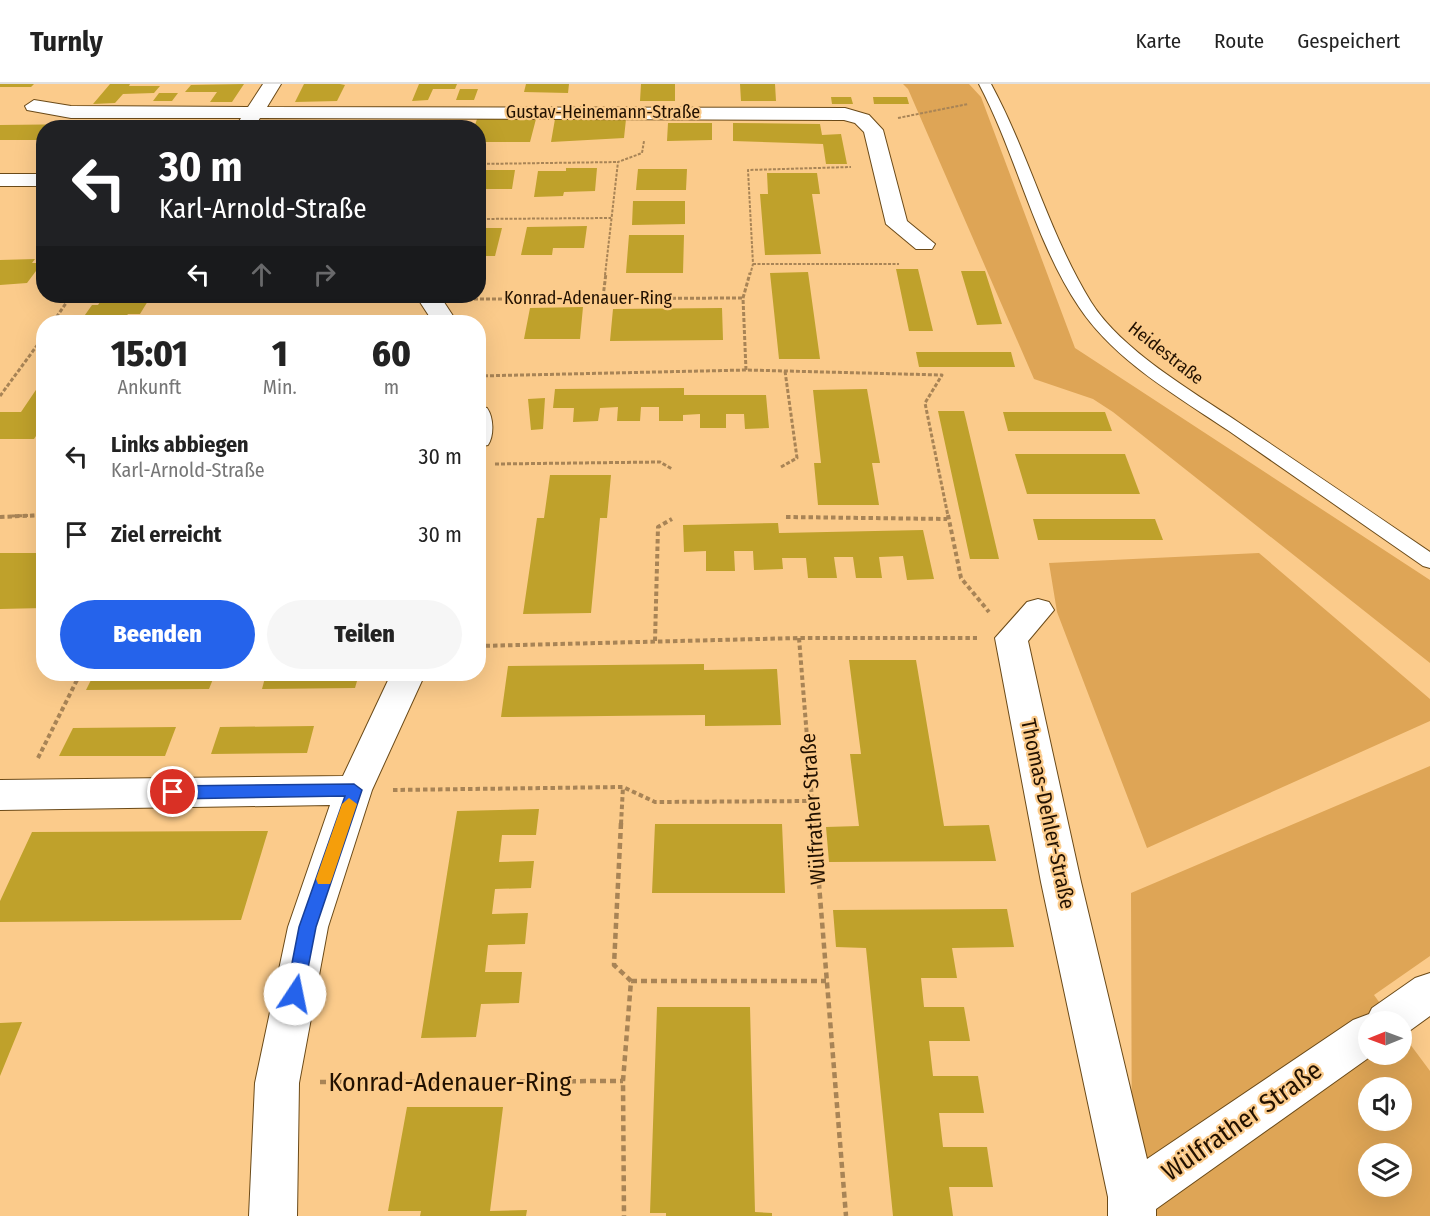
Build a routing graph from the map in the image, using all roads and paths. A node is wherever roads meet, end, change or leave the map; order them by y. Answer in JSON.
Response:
{"nodes":[{"id":1,"x":272,"y":84,"type":"edge"},
{"id":2,"x":985,"y":84,"type":"edge"},
{"id":3,"x":34,"y":106,"type":"dead end"},
{"id":4,"x":650,"y":112,"type":"junction"},
{"id":5,"x":862,"y":118,"type":"junction"},
{"id":6,"x":249,"y":120,"type":"edge"},
{"id":7,"x":1006,"y":123,"type":"junction"},
{"id":8,"x":618,"y":162,"type":"junction"},
{"id":9,"x":486,"y":164,"type":"edge"},
{"id":10,"x":882,"y":167,"type":"junction"},
{"id":11,"x":0,"y":180,"type":"edge"},
{"id":12,"x":36,"y":180,"type":"edge"},
{"id":13,"x":610,"y":218,"type":"junction"},
{"id":14,"x":486,"y":219,"type":"edge"},
{"id":15,"x":924,"y":244,"type":"dead end"},
{"id":16,"x":753,"y":264,"type":"junction"},
{"id":17,"x":905,"y":264,"type":"dead end"},
{"id":18,"x":603,"y":297,"type":"junction"},
{"id":19,"x":486,"y":298,"type":"edge"},
{"id":20,"x":743,"y":298,"type":"junction"},
{"id":21,"x":36,"y":347,"type":"edge"},
{"id":22,"x":746,"y":370,"type":"junction"},
{"id":23,"x":785,"y":371,"type":"junction"},
{"id":24,"x":486,"y":376,"type":"edge"},
{"id":25,"x":0,"y":396,"type":"edge"},
{"id":26,"x":490,"y":464,"type":"dead end"},
{"id":27,"x":781,"y":467,"type":"dead end"},
{"id":28,"x":672,"y":469,"type":"dead end"},
{"id":29,"x":36,"y":515,"type":"edge"},
{"id":30,"x":0,"y":517,"type":"edge"},
{"id":31,"x":786,"y":517,"type":"dead end"},
{"id":32,"x":672,"y":519,"type":"dead end"},
{"id":33,"x":947,"y":519,"type":"junction"},
{"id":34,"x":1430,"y":561,"type":"edge"},
{"id":35,"x":1038,"y":610,"type":"dead end"},
{"id":36,"x":799,"y":638,"type":"junction"},
{"id":37,"x":1011,"y":638,"type":"junction"},
{"id":38,"x":655,"y":641,"type":"junction"},
{"id":39,"x":486,"y":646,"type":"edge"},
{"id":40,"x":77,"y":681,"type":"edge"},
{"id":41,"x":405,"y":681,"type":"edge"},
{"id":42,"x":622,"y":787,"type":"junction"},
{"id":43,"x":354,"y":790,"type":"junction"},
{"id":44,"x":7,"y":796,"type":"edge"},
{"id":45,"x":812,"y":801,"type":"junction"},
{"id":46,"x":631,"y":981,"type":"junction"},
{"id":47,"x":826,"y":981,"type":"junction"},
{"id":48,"x":1430,"y":992,"type":"edge"},
{"id":49,"x":1403,"y":1011,"type":"edge"},
{"id":50,"x":1358,"y":1041,"type":"edge"},
{"id":51,"x":623,"y":1081,"type":"junction"},
{"id":52,"x":277,"y":1083,"type":"junction"},
{"id":53,"x":1132,"y":1206,"type":"edge"},
{"id":54,"x":273,"y":1216,"type":"edge"},
{"id":55,"x":624,"y":1216,"type":"edge"},
{"id":56,"x":846,"y":1216,"type":"edge"}],
"edges":[{"from":1,"to":6,"type":"street"},
{"from":2,"to":7,"type":"lane","name":"Heidestraße"},
{"from":3,"to":6,"type":"street","name":"Gustav-Heinemann-Straße"},
{"from":4,"to":5,"type":"street","name":"Gustav-Heinemann-Straße"},
{"from":4,"to":6,"type":"street","name":"Gustav-Heinemann-Straße"},
{"from":4,"to":8,"type":"path"},
{"from":5,"to":7,"type":"path"},
{"from":5,"to":10,"type":"street"},
{"from":7,"to":34,"type":"lane","name":"Heidestraße"},
{"from":8,"to":9,"type":"path"},
{"from":8,"to":13,"type":"path"},
{"from":10,"to":15,"type":"street"},
{"from":10,"to":16,"type":"path"},
{"from":11,"to":12,"type":"street"},
{"from":13,"to":14,"type":"path"},
{"from":13,"to":18,"type":"path"},
{"from":16,"to":17,"type":"path"},
{"from":16,"to":20,"type":"path"},
{"from":18,"to":19,"type":"path","name":"Konrad-Adenauer-Ring"},
{"from":18,"to":20,"type":"path","name":"Konrad-Adenauer-Ring"},
{"from":20,"to":22,"type":"path"},
{"from":21,"to":25,"type":"path"},
{"from":22,"to":23,"type":"path"},
{"from":22,"to":24,"type":"path"},
{"from":23,"to":27,"type":"path"},
{"from":23,"to":33,"type":"path"},
{"from":26,"to":28,"type":"path"},
{"from":29,"to":30,"type":"path"},
{"from":31,"to":33,"type":"path"},
{"from":32,"to":38,"type":"path"},
{"from":33,"to":37,"type":"path"},
{"from":35,"to":37,"type":"street"},
{"from":36,"to":37,"type":"path"},
{"from":36,"to":38,"type":"path"},
{"from":36,"to":45,"type":"path","name":"Wülfrather Straße"},
{"from":37,"to":53,"type":"street","name":"Thomas-Dehler-Straße"},
{"from":38,"to":39,"type":"path"},
{"from":40,"to":44,"type":"path"},
{"from":41,"to":43,"type":"street"},
{"from":42,"to":43,"type":"path"},
{"from":42,"to":45,"type":"path"},
{"from":42,"to":46,"type":"path"},
{"from":43,"to":44,"type":"street"},
{"from":43,"to":52,"type":"street"},
{"from":45,"to":47,"type":"path","name":"Wülfrather Straße"},
{"from":46,"to":47,"type":"path"},
{"from":46,"to":51,"type":"path"},
{"from":47,"to":56,"type":"path","name":"Wülfrather Straße"},
{"from":48,"to":49,"type":"street"},
{"from":50,"to":53,"type":"street","name":"Wülfrather Straße"},
{"from":51,"to":52,"type":"path","name":"Konrad-Adenauer-Ring"},
{"from":51,"to":55,"type":"path"},
{"from":52,"to":54,"type":"street"}]}
